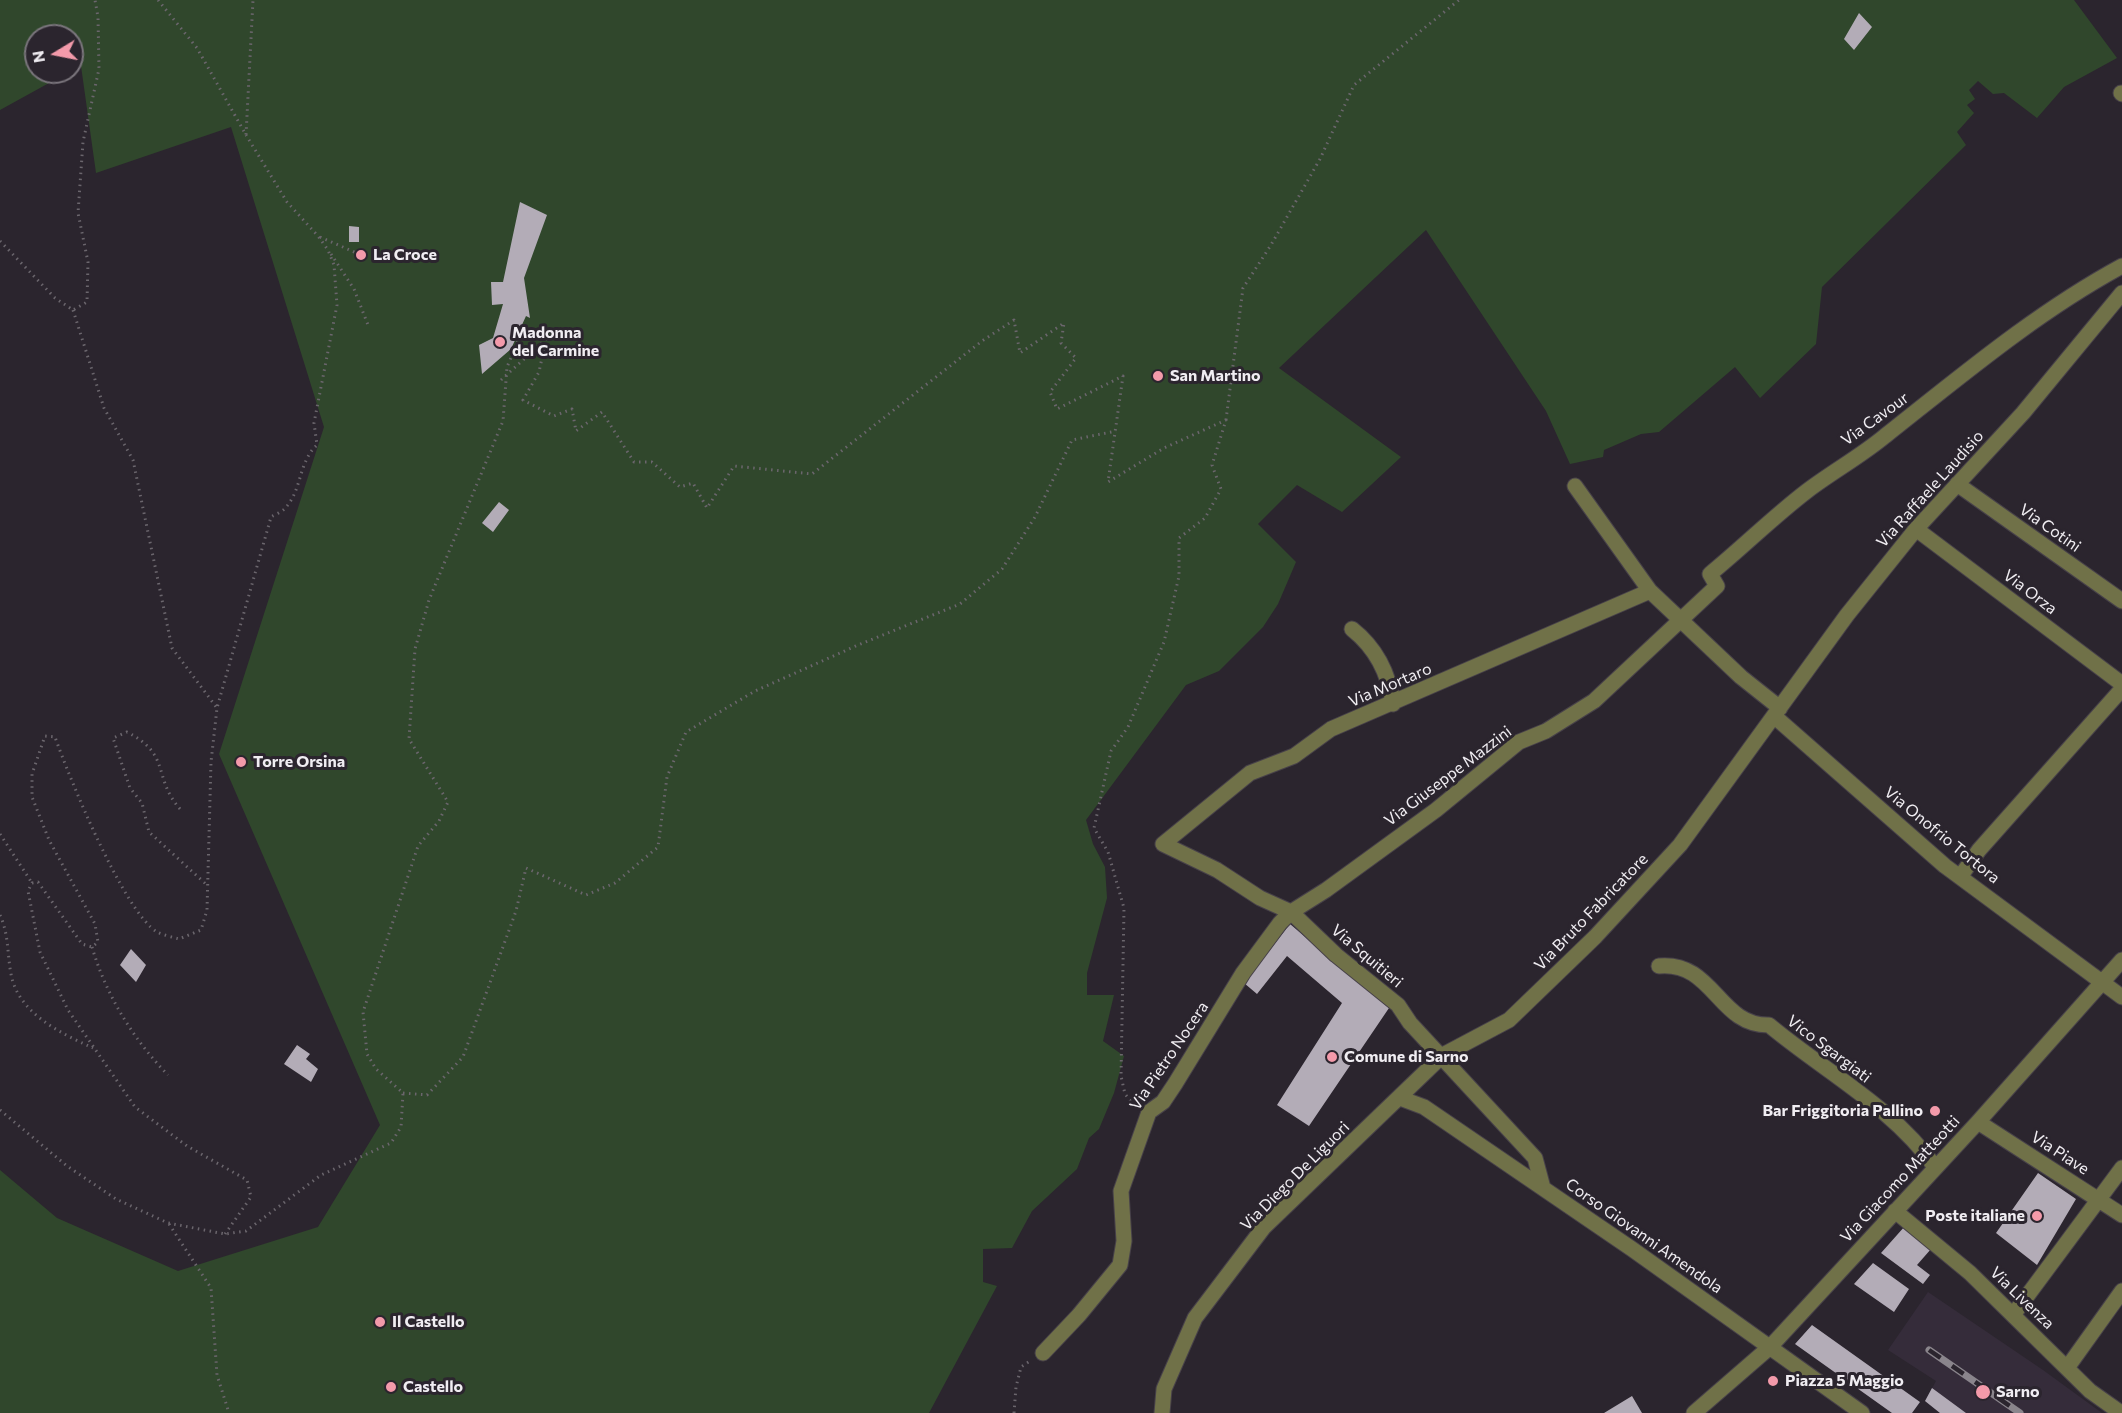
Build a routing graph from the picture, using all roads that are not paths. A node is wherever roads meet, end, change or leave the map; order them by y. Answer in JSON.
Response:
{"nodes":[{"id":1,"x":2122,"y":266,"type":"edge"},
{"id":2,"x":2122,"y":293,"type":"edge"},
{"id":3,"x":1957,"y":484,"type":"junction"},
{"id":4,"x":1575,"y":486,"type":"dead end"},
{"id":5,"x":1916,"y":529,"type":"junction"},
{"id":6,"x":1650,"y":591,"type":"junction"},
{"id":7,"x":2122,"y":601,"type":"edge"},
{"id":8,"x":1678,"y":620,"type":"junction"},
{"id":9,"x":1352,"y":629,"type":"dead end"},
{"id":10,"x":2122,"y":684,"type":"edge"},
{"id":11,"x":2122,"y":689,"type":"edge"},
{"id":12,"x":1393,"y":704,"type":"junction"},
{"id":13,"x":1777,"y":712,"type":"junction"},
{"id":14,"x":1163,"y":844,"type":"joint"},
{"id":15,"x":1960,"y":877,"type":"junction"},
{"id":16,"x":1291,"y":912,"type":"junction"},
{"id":17,"x":2122,"y":960,"type":"edge"},
{"id":18,"x":1659,"y":966,"type":"dead end"},
{"id":19,"x":2101,"y":982,"type":"junction"},
{"id":20,"x":2122,"y":997,"type":"edge"},
{"id":21,"x":1443,"y":1055,"type":"junction"},
{"id":22,"x":1400,"y":1098,"type":"junction"},
{"id":23,"x":1978,"y":1122,"type":"junction"},
{"id":24,"x":1935,"y":1167,"type":"junction"},
{"id":25,"x":2122,"y":1168,"type":"edge"},
{"id":26,"x":1544,"y":1188,"type":"junction"},
{"id":27,"x":2100,"y":1201,"type":"junction"},
{"id":28,"x":1896,"y":1210,"type":"junction"},
{"id":29,"x":2122,"y":1215,"type":"edge"},
{"id":30,"x":2122,"y":1291,"type":"edge"},
{"id":31,"x":2013,"y":1315,"type":"junction"},
{"id":32,"x":1770,"y":1347,"type":"junction"},
{"id":33,"x":1042,"y":1353,"type":"road end"},
{"id":34,"x":2067,"y":1368,"type":"junction"},
{"id":35,"x":1162,"y":1413,"type":"edge"},
{"id":36,"x":1694,"y":1413,"type":"edge"},
{"id":37,"x":1862,"y":1413,"type":"edge"},
{"id":38,"x":2121,"y":1413,"type":"edge"}],
"edges":[{"from":1,"to":8,"type":"street","name":"Via Cavour"},
{"from":2,"to":3,"type":"street","name":"Via Raffaele Laudisio"},
{"from":3,"to":5,"type":"street","name":"Via Raffaele Laudisio"},
{"from":3,"to":7,"type":"street","name":"Via Cotini"},
{"from":4,"to":6,"type":"street","name":"Via Onofrio Tortora"},
{"from":5,"to":10,"type":"street","name":"Via Orza"},
{"from":5,"to":13,"type":"street","name":"Via Raffaele Laudisio"},
{"from":6,"to":8,"type":"street","name":"Via Onofrio Tortora"},
{"from":6,"to":12,"type":"street","name":"Via Mortaro"},
{"from":8,"to":13,"type":"street","name":"Via Onofrio Tortora"},
{"from":8,"to":16,"type":"street","name":"Via Giuseppe Mazzini"},
{"from":9,"to":12,"type":"street"},
{"from":11,"to":15,"type":"street"},
{"from":12,"to":14,"type":"street","name":"Via Mortaro"},
{"from":13,"to":15,"type":"street","name":"Via Onofrio Tortora"},
{"from":13,"to":21,"type":"street","name":"Via Bruto Fabricatore"},
{"from":14,"to":16,"type":"street","name":"Via Squitieri"},
{"from":15,"to":19,"type":"street","name":"Via Onofrio Tortora"},
{"from":16,"to":21,"type":"street","name":"Via Squitieri"},
{"from":16,"to":33,"type":"street","name":"Via Pietro Nocera"},
{"from":17,"to":19,"type":"street","name":"Via Giacomo Matteotti"},
{"from":18,"to":24,"type":"street","name":"Vico Sgargiati"},
{"from":19,"to":20,"type":"street","name":"Via Onofrio Tortora"},
{"from":19,"to":23,"type":"street","name":"Via Giacomo Matteotti"},
{"from":21,"to":22,"type":"street","name":"Via Bruto Fabricatore"},
{"from":21,"to":26,"type":"street","name":"Via Squitieri"},
{"from":22,"to":26,"type":"street","name":"Corso Giovanni Amendola"},
{"from":22,"to":35,"type":"street","name":"Via Diego De Liguori"},
{"from":23,"to":24,"type":"street","name":"Via Giacomo Matteotti"},
{"from":23,"to":27,"type":"street","name":"Via Piave"},
{"from":24,"to":28,"type":"street","name":"Via Giacomo Matteotti"},
{"from":25,"to":27,"type":"street"},
{"from":26,"to":32,"type":"street","name":"Corso Giovanni Amendola"},
{"from":27,"to":29,"type":"street","name":"Via Piave"},
{"from":27,"to":31,"type":"street"},
{"from":28,"to":31,"type":"street","name":"Via Livenza"},
{"from":28,"to":32,"type":"street","name":"Via Giacomo Matteotti"},
{"from":30,"to":34,"type":"street"},
{"from":31,"to":34,"type":"street","name":"Via Livenza"},
{"from":32,"to":36,"type":"street","name":"Via Giacomo Matteotti"},
{"from":32,"to":37,"type":"street","name":"Corso Giovanni Amendola"},
{"from":34,"to":38,"type":"street","name":"Via Livenza"}]}
